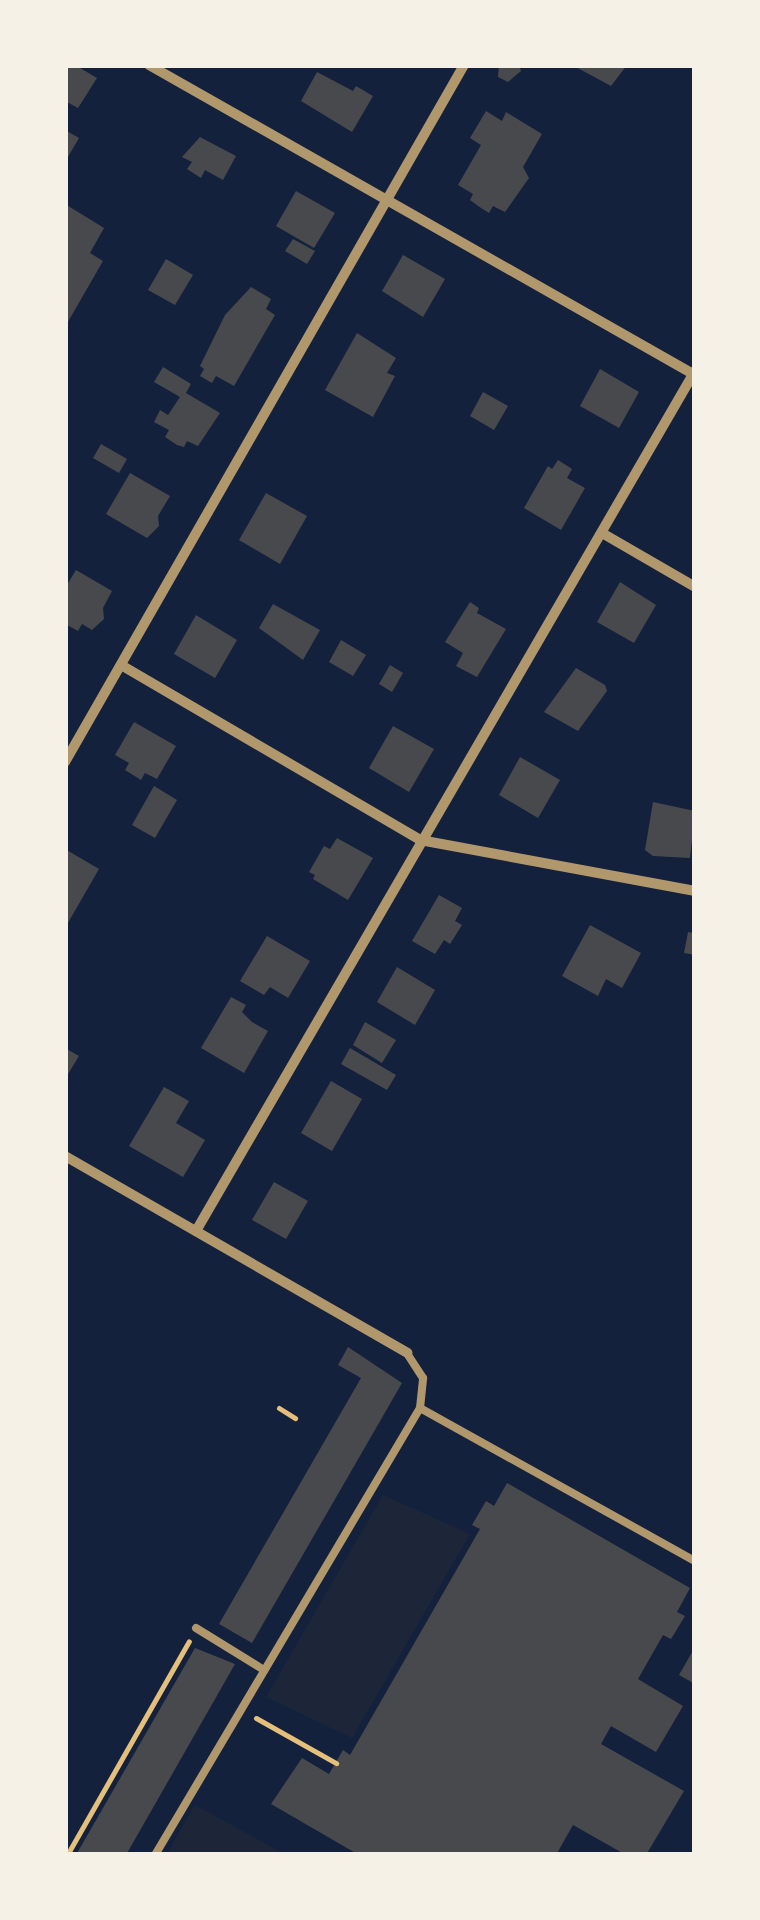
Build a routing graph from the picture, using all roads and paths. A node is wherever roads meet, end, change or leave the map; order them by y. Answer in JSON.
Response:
{"nodes":[{"id":1,"x":149,"y":65,"type":"edge"},
{"id":2,"x":464,"y":65,"type":"edge"},
{"id":3,"x":388,"y":202,"type":"junction"},
{"id":4,"x":694,"y":373,"type":"edge"},
{"id":5,"x":602,"y":533,"type":"junction"},
{"id":6,"x":695,"y":587,"type":"edge"},
{"id":7,"x":121,"y":665,"type":"junction"},
{"id":8,"x":65,"y":762,"type":"edge"},
{"id":9,"x":420,"y":840,"type":"junction"},
{"id":10,"x":695,"y":891,"type":"edge"},
{"id":11,"x":65,"y":1156,"type":"edge"},
{"id":12,"x":196,"y":1231,"type":"junction"},
{"id":13,"x":408,"y":1352,"type":"joint"},
{"id":14,"x":279,"y":1408,"type":"dead end"},
{"id":15,"x":420,"y":1408,"type":"junction"},
{"id":16,"x":296,"y":1418,"type":"dead end"},
{"id":17,"x":695,"y":1562,"type":"edge"},
{"id":18,"x":196,"y":1628,"type":"joint"},
{"id":19,"x":264,"y":1670,"type":"junction"},
{"id":20,"x":241,"y":1709,"type":"junction"},
{"id":21,"x":336,"y":1763,"type":"dead end"},
{"id":22,"x":66,"y":1855,"type":"edge"},
{"id":23,"x":155,"y":1855,"type":"edge"}],
"edges":[{"from":1,"to":3,"type":"street"},
{"from":2,"to":3,"type":"street"},
{"from":3,"to":4,"type":"street"},
{"from":3,"to":7,"type":"street"},
{"from":4,"to":5,"type":"street"},
{"from":5,"to":6,"type":"street"},
{"from":5,"to":9,"type":"street"},
{"from":7,"to":8,"type":"street"},
{"from":7,"to":9,"type":"street"},
{"from":9,"to":10,"type":"street"},
{"from":9,"to":12,"type":"street"},
{"from":11,"to":12,"type":"street"},
{"from":12,"to":13,"type":"street"},
{"from":13,"to":15,"type":"lane"},
{"from":14,"to":16,"type":"path"},
{"from":15,"to":17,"type":"lane"},
{"from":15,"to":19,"type":"lane"},
{"from":18,"to":19,"type":"lane"},
{"from":18,"to":22,"type":"path"},
{"from":19,"to":20,"type":"lane"},
{"from":20,"to":21,"type":"path"},
{"from":20,"to":23,"type":"lane"}]}
